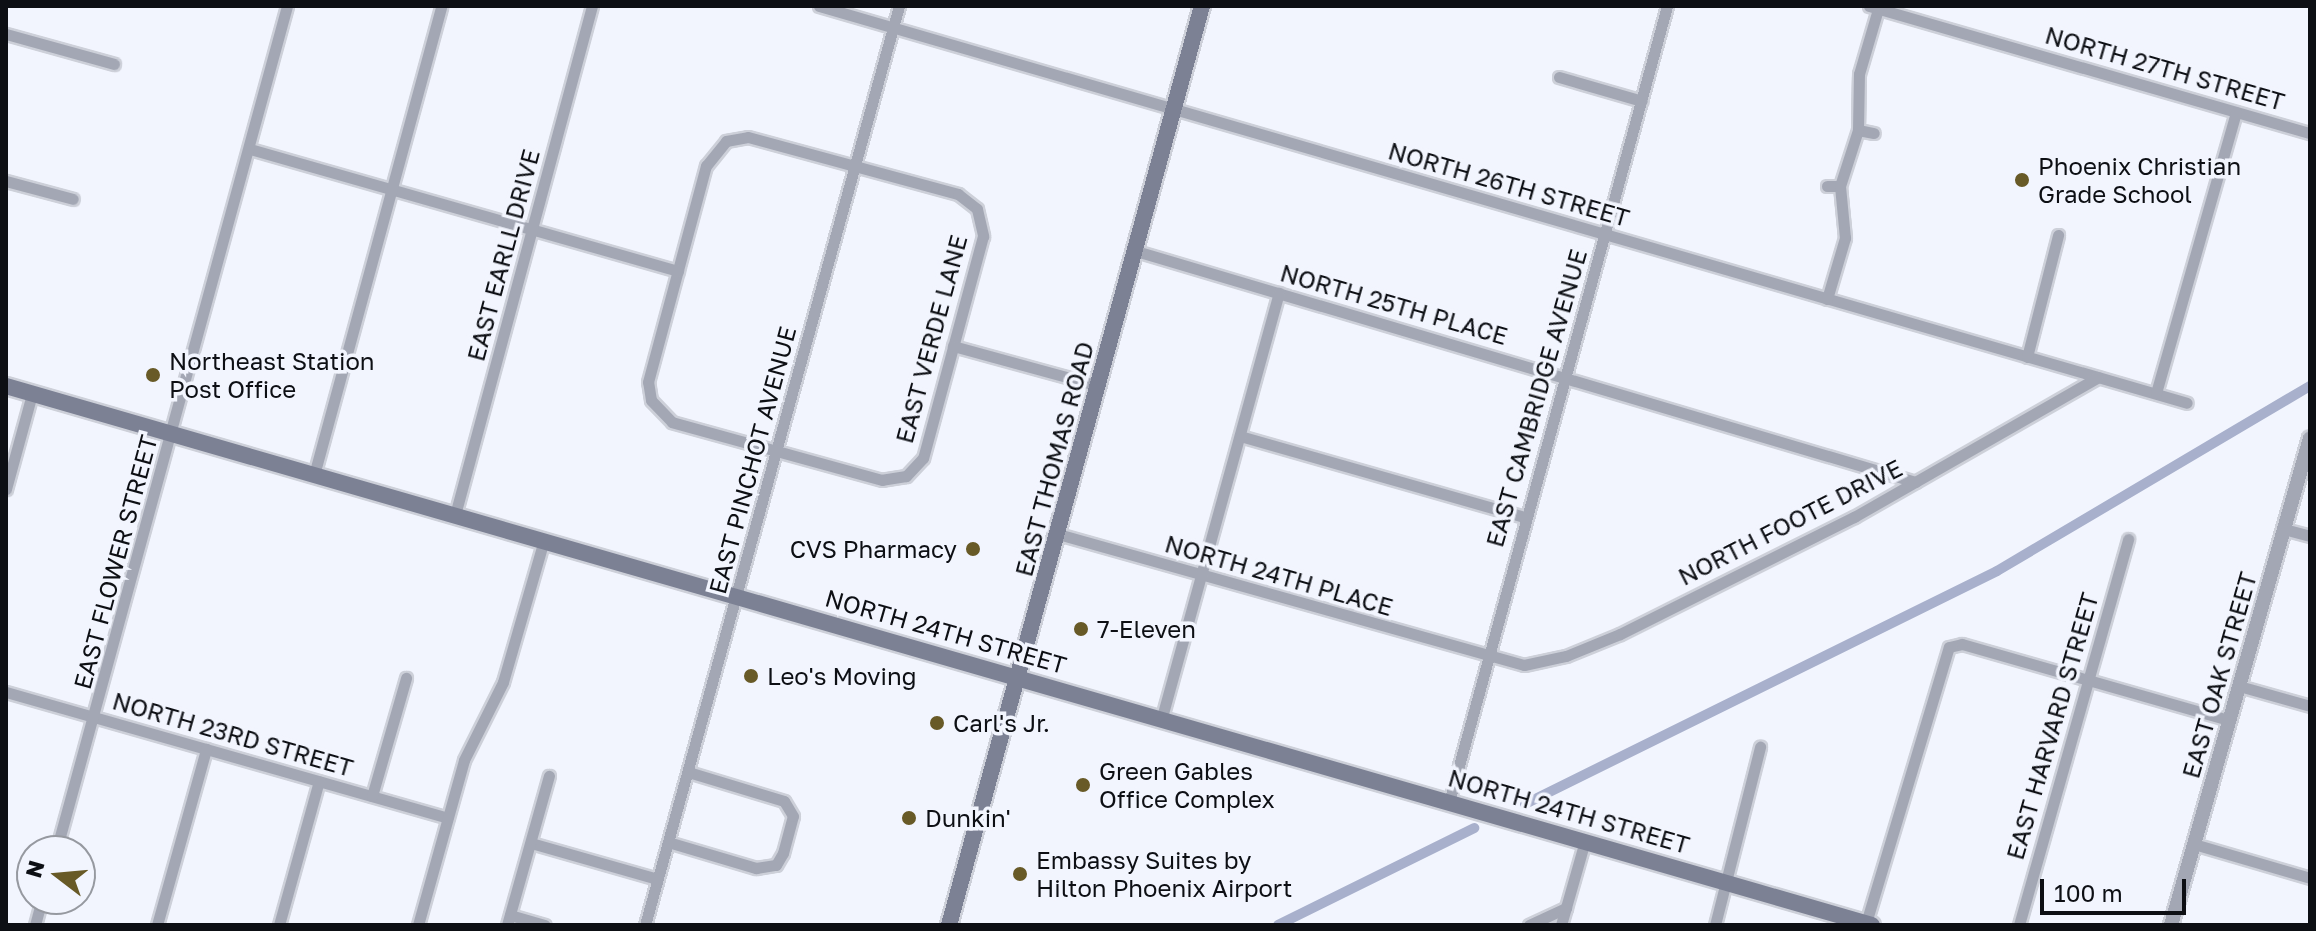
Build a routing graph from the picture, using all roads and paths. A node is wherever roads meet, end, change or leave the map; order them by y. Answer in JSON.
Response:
{"nodes":[{"id":1,"x":287,"y":6,"type":"edge"},
{"id":2,"x":441,"y":6,"type":"edge"},
{"id":3,"x":592,"y":6,"type":"edge"},
{"id":4,"x":819,"y":6,"type":"edge"},
{"id":5,"x":899,"y":6,"type":"edge"},
{"id":6,"x":1202,"y":6,"type":"edge"},
{"id":7,"x":1667,"y":6,"type":"edge"},
{"id":8,"x":1874,"y":7,"type":"edge"},
{"id":9,"x":894,"y":27,"type":"junction"},
{"id":10,"x":6,"y":34,"type":"edge"},
{"id":11,"x":114,"y":64,"type":"dead end"},
{"id":12,"x":1559,"y":77,"type":"dead end"},
{"id":13,"x":1642,"y":101,"type":"junction"},
{"id":14,"x":1174,"y":109,"type":"junction"},
{"id":15,"x":2236,"y":112,"type":"junction"},
{"id":16,"x":1858,"y":130,"type":"junction"},
{"id":17,"x":1874,"y":133,"type":"dead end"},
{"id":18,"x":2310,"y":133,"type":"edge"},
{"id":19,"x":250,"y":149,"type":"junction"},
{"id":20,"x":855,"y":166,"type":"junction"},
{"id":21,"x":6,"y":181,"type":"edge"},
{"id":22,"x":391,"y":191,"type":"junction"},
{"id":23,"x":73,"y":199,"type":"dead end"},
{"id":24,"x":532,"y":230,"type":"junction"},
{"id":25,"x":1604,"y":235,"type":"junction"},
{"id":26,"x":2058,"y":235,"type":"dead end"},
{"id":27,"x":1136,"y":251,"type":"junction"},
{"id":28,"x":678,"y":271,"type":"junction"},
{"id":29,"x":1279,"y":293,"type":"junction"},
{"id":30,"x":1827,"y":299,"type":"junction"},
{"id":31,"x":953,"y":346,"type":"junction"},
{"id":32,"x":2027,"y":357,"type":"junction"},
{"id":33,"x":1564,"y":375,"type":"junction"},
{"id":34,"x":2098,"y":377,"type":"junction"},
{"id":35,"x":6,"y":386,"type":"edge"},
{"id":36,"x":1099,"y":386,"type":"junction"},
{"id":37,"x":2156,"y":393,"type":"junction"},
{"id":38,"x":32,"y":394,"type":"junction"},
{"id":39,"x":2187,"y":403,"type":"dead end"},
{"id":40,"x":173,"y":434,"type":"junction"},
{"id":41,"x":1240,"y":436,"type":"junction"},
{"id":42,"x":2310,"y":441,"type":"edge"},
{"id":43,"x":777,"y":451,"type":"junction"},
{"id":44,"x":314,"y":475,"type":"junction"},
{"id":45,"x":1916,"y":482,"type":"junction"},
{"id":46,"x":6,"y":489,"type":"edge"},
{"id":47,"x":455,"y":515,"type":"junction"},
{"id":48,"x":1525,"y":517,"type":"junction"},
{"id":49,"x":2284,"y":529,"type":"junction"},
{"id":50,"x":1058,"y":534,"type":"junction"},
{"id":51,"x":2310,"y":536,"type":"edge"},
{"id":52,"x":2128,"y":539,"type":"dead end"},
{"id":53,"x":544,"y":540,"type":"junction"},
{"id":54,"x":1201,"y":575,"type":"junction"},
{"id":55,"x":738,"y":596,"type":"junction"},
{"id":56,"x":1487,"y":658,"type":"junction"},
{"id":57,"x":1019,"y":677,"type":"junction"},
{"id":58,"x":406,"y":678,"type":"dead end"},
{"id":59,"x":2088,"y":679,"type":"junction"},
{"id":60,"x":2239,"y":686,"type":"junction"},
{"id":61,"x":6,"y":692,"type":"edge"},
{"id":62,"x":2310,"y":706,"type":"edge"},
{"id":63,"x":95,"y":717,"type":"junction"},
{"id":64,"x":1162,"y":717,"type":"junction"},
{"id":65,"x":2229,"y":720,"type":"junction"},
{"id":66,"x":1760,"y":747,"type":"dead end"},
{"id":67,"x":206,"y":749,"type":"junction"},
{"id":68,"x":688,"y":772,"type":"junction"},
{"id":69,"x":549,"y":776,"type":"dead end"},
{"id":70,"x":319,"y":781,"type":"junction"},
{"id":71,"x":372,"y":796,"type":"junction"},
{"id":72,"x":1449,"y":802,"type":"junction"},
{"id":73,"x":447,"y":818,"type":"junction"},
{"id":74,"x":61,"y":835,"type":"edge"},
{"id":75,"x":1585,"y":841,"type":"junction"},
{"id":76,"x":668,"y":842,"type":"junction"},
{"id":77,"x":531,"y":843,"type":"junction"},
{"id":78,"x":2194,"y":844,"type":"junction"},
{"id":79,"x":2310,"y":878,"type":"edge"},
{"id":80,"x":657,"y":879,"type":"junction"},
{"id":81,"x":1727,"y":882,"type":"junction"},
{"id":82,"x":1566,"y":908,"type":"junction"},
{"id":83,"x":509,"y":920,"type":"edge"},
{"id":84,"x":1869,"y":924,"type":"edge"},
{"id":85,"x":157,"y":925,"type":"edge"},
{"id":86,"x":279,"y":925,"type":"edge"},
{"id":87,"x":418,"y":925,"type":"edge"},
{"id":88,"x":545,"y":925,"type":"edge"},
{"id":89,"x":645,"y":925,"type":"edge"},
{"id":90,"x":949,"y":925,"type":"edge"},
{"id":91,"x":1529,"y":925,"type":"edge"},
{"id":92,"x":1561,"y":925,"type":"edge"},
{"id":93,"x":1715,"y":925,"type":"edge"},
{"id":94,"x":2019,"y":925,"type":"edge"},
{"id":95,"x":2171,"y":925,"type":"edge"}],
"edges":[{"from":1,"to":19,"type":"street","name":"EAST FLOWER STREET"},
{"from":2,"to":22,"type":"street"},
{"from":3,"to":24,"type":"street","name":"EAST EARLL DRIVE"},
{"from":4,"to":9,"type":"street","name":"NORTH 26TH STREET"},
{"from":5,"to":9,"type":"street","name":"EAST PINCHOT AVENUE"},
{"from":6,"to":14,"type":"main road","name":"EAST THOMAS ROAD"},
{"from":7,"to":13,"type":"street","name":"EAST CAMBRIDGE AVENUE"},
{"from":8,"to":15,"type":"street","name":"NORTH 27TH STREET"},
{"from":8,"to":16,"type":"street"},
{"from":9,"to":14,"type":"street","name":"NORTH 26TH STREET"},
{"from":9,"to":20,"type":"street","name":"EAST PINCHOT AVENUE"},
{"from":10,"to":11,"type":"street"},
{"from":12,"to":13,"type":"street"},
{"from":13,"to":25,"type":"street","name":"EAST CAMBRIDGE AVENUE"},
{"from":14,"to":25,"type":"street","name":"NORTH 26TH STREET"},
{"from":14,"to":27,"type":"main road","name":"EAST THOMAS ROAD"},
{"from":15,"to":18,"type":"street","name":"NORTH 27TH STREET"},
{"from":15,"to":37,"type":"street"},
{"from":16,"to":17,"type":"street"},
{"from":16,"to":30,"type":"street"},
{"from":19,"to":22,"type":"street"},
{"from":19,"to":40,"type":"street","name":"EAST FLOWER STREET"},
{"from":20,"to":28,"type":"street"},
{"from":20,"to":31,"type":"street","name":"EAST VERDE LANE"},
{"from":20,"to":43,"type":"street","name":"EAST PINCHOT AVENUE"},
{"from":21,"to":23,"type":"street"},
{"from":22,"to":24,"type":"street"},
{"from":22,"to":44,"type":"street"},
{"from":24,"to":28,"type":"street"},
{"from":24,"to":47,"type":"street","name":"EAST EARLL DRIVE"},
{"from":25,"to":30,"type":"street","name":"NORTH 26TH STREET"},
{"from":25,"to":33,"type":"street","name":"EAST CAMBRIDGE AVENUE"},
{"from":26,"to":32,"type":"street"},
{"from":27,"to":29,"type":"street","name":"NORTH 25TH PLACE"},
{"from":27,"to":36,"type":"main road","name":"EAST THOMAS ROAD"},
{"from":28,"to":43,"type":"street"},
{"from":29,"to":33,"type":"street","name":"NORTH 25TH PLACE"},
{"from":29,"to":41,"type":"street"},
{"from":30,"to":32,"type":"street","name":"NORTH 26TH STREET"},
{"from":31,"to":36,"type":"street"},
{"from":31,"to":43,"type":"street","name":"EAST VERDE LANE"},
{"from":32,"to":34,"type":"street","name":"NORTH 26TH STREET"},
{"from":33,"to":45,"type":"street","name":"NORTH 25TH PLACE"},
{"from":33,"to":48,"type":"street","name":"EAST CAMBRIDGE AVENUE"},
{"from":34,"to":37,"type":"street","name":"NORTH 26TH STREET"},
{"from":34,"to":45,"type":"street","name":"NORTH FOOTE DRIVE"},
{"from":35,"to":38,"type":"main road","name":"NORTH 24TH STREET"},
{"from":36,"to":50,"type":"main road","name":"EAST THOMAS ROAD"},
{"from":37,"to":39,"type":"street","name":"NORTH 26TH STREET"},
{"from":38,"to":40,"type":"main road","name":"NORTH 24TH STREET"},
{"from":38,"to":46,"type":"street"},
{"from":40,"to":44,"type":"main road","name":"NORTH 24TH STREET"},
{"from":40,"to":63,"type":"street","name":"EAST FLOWER STREET"},
{"from":41,"to":48,"type":"street"},
{"from":41,"to":54,"type":"street"},
{"from":42,"to":49,"type":"street","name":"EAST OAK STREET"},
{"from":43,"to":55,"type":"street","name":"EAST PINCHOT AVENUE"},
{"from":44,"to":47,"type":"main road","name":"NORTH 24TH STREET"},
{"from":45,"to":56,"type":"street","name":"NORTH FOOTE DRIVE"},
{"from":47,"to":53,"type":"main road","name":"NORTH 24TH STREET"},
{"from":48,"to":56,"type":"street","name":"EAST CAMBRIDGE AVENUE"},
{"from":49,"to":51,"type":"street"},
{"from":49,"to":60,"type":"street","name":"EAST OAK STREET"},
{"from":50,"to":54,"type":"street","name":"NORTH 24TH PLACE"},
{"from":50,"to":57,"type":"main road","name":"EAST THOMAS ROAD"},
{"from":52,"to":59,"type":"street","name":"EAST HARVARD STREET"},
{"from":53,"to":55,"type":"main road","name":"NORTH 24TH STREET"},
{"from":53,"to":73,"type":"street"},
{"from":54,"to":56,"type":"street","name":"NORTH 24TH PLACE"},
{"from":54,"to":64,"type":"street"},
{"from":55,"to":57,"type":"main road","name":"NORTH 24TH STREET"},
{"from":55,"to":68,"type":"street","name":"EAST PINCHOT AVENUE"},
{"from":56,"to":72,"type":"street","name":"EAST CAMBRIDGE AVENUE"},
{"from":57,"to":64,"type":"main road","name":"NORTH 24TH STREET"},
{"from":57,"to":90,"type":"main road","name":"EAST THOMAS ROAD"},
{"from":58,"to":71,"type":"street"},
{"from":59,"to":65,"type":"street"},
{"from":59,"to":84,"type":"street"},
{"from":59,"to":94,"type":"street","name":"EAST HARVARD STREET"},
{"from":60,"to":62,"type":"street"},
{"from":60,"to":65,"type":"street","name":"EAST OAK STREET"},
{"from":61,"to":63,"type":"street","name":"NORTH 23RD STREET"},
{"from":63,"to":67,"type":"street","name":"NORTH 23RD STREET"},
{"from":63,"to":74,"type":"street","name":"EAST FLOWER STREET"},
{"from":64,"to":72,"type":"main road","name":"NORTH 24TH STREET"},
{"from":65,"to":78,"type":"street","name":"EAST OAK STREET"},
{"from":66,"to":81,"type":"street"},
{"from":67,"to":70,"type":"street","name":"NORTH 23RD STREET"},
{"from":67,"to":85,"type":"street"},
{"from":68,"to":76,"type":"street","name":"EAST PINCHOT AVENUE"},
{"from":68,"to":76,"type":"street"},
{"from":69,"to":77,"type":"street"},
{"from":70,"to":71,"type":"street","name":"NORTH 23RD STREET"},
{"from":70,"to":86,"type":"street"},
{"from":71,"to":73,"type":"street","name":"NORTH 23RD STREET"},
{"from":72,"to":75,"type":"main road","name":"NORTH 24TH STREET"},
{"from":73,"to":87,"type":"street"},
{"from":75,"to":81,"type":"main road","name":"NORTH 24TH STREET"},
{"from":75,"to":82,"type":"street"},
{"from":76,"to":80,"type":"street","name":"EAST PINCHOT AVENUE"},
{"from":77,"to":80,"type":"street"},
{"from":77,"to":83,"type":"street"},
{"from":78,"to":79,"type":"street"},
{"from":78,"to":95,"type":"street","name":"EAST OAK STREET"},
{"from":80,"to":89,"type":"street","name":"EAST PINCHOT AVENUE"},
{"from":81,"to":84,"type":"main road","name":"NORTH 24TH STREET"},
{"from":81,"to":93,"type":"street"},
{"from":82,"to":91,"type":"street"},
{"from":82,"to":92,"type":"street"},
{"from":83,"to":88,"type":"street"}]}
